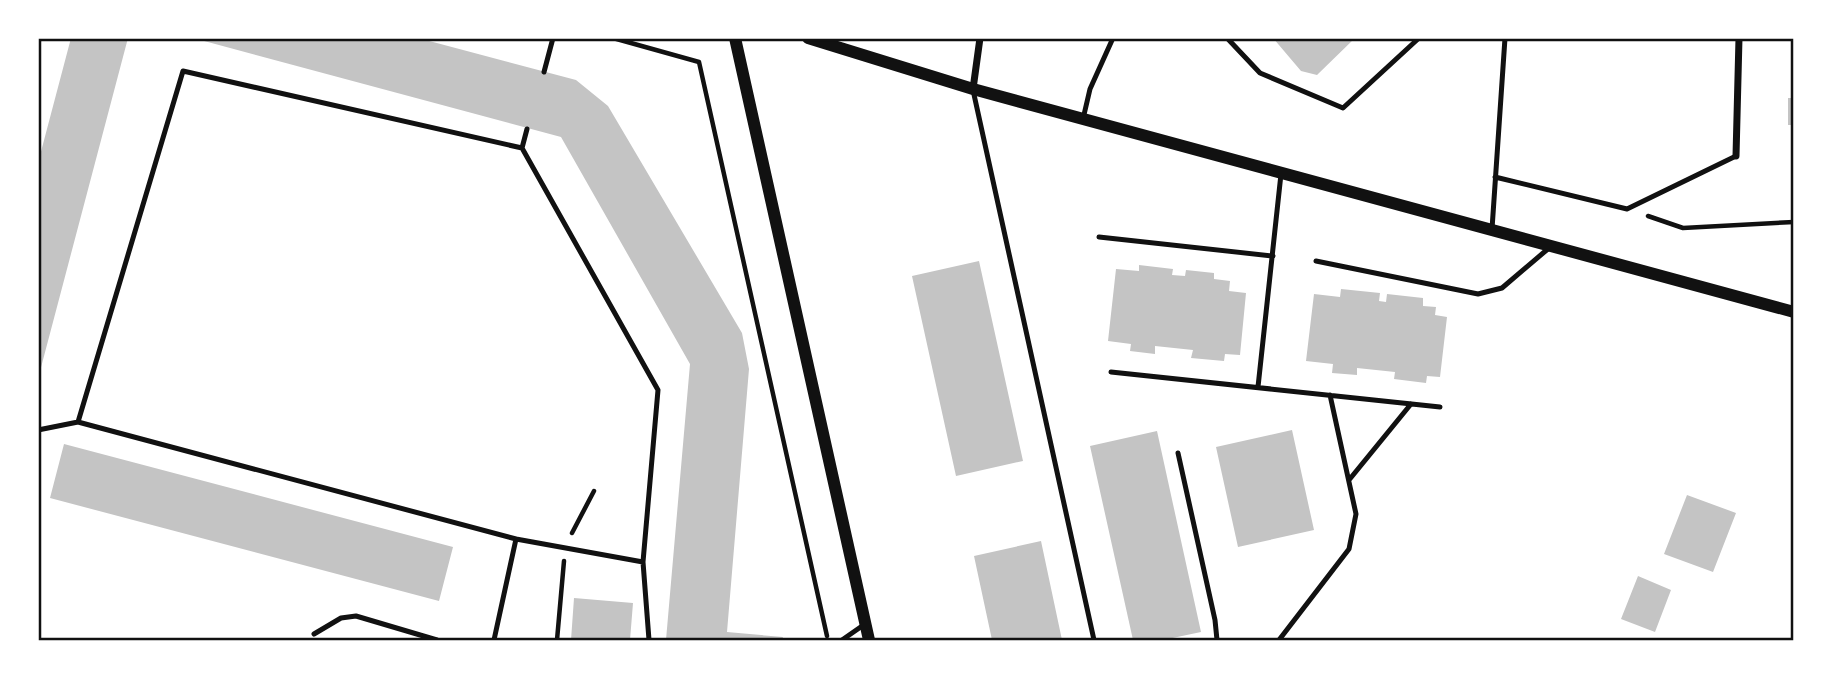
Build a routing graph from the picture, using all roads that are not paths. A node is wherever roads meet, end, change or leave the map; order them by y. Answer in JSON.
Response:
{"nodes":[{"id":1,"x":554,"y":38,"type":"edge"},
{"id":2,"x":735,"y":38,"type":"edge"},
{"id":3,"x":808,"y":38,"type":"edge"},
{"id":4,"x":980,"y":38,"type":"edge"},
{"id":5,"x":1113,"y":38,"type":"edge"},
{"id":6,"x":1227,"y":38,"type":"edge"},
{"id":7,"x":1419,"y":38,"type":"edge"},
{"id":8,"x":1505,"y":38,"type":"edge"},
{"id":9,"x":1739,"y":38,"type":"edge"},
{"id":10,"x":544,"y":72,"type":"dead end"},
{"id":11,"x":973,"y":89,"type":"junction"},
{"id":12,"x":1083,"y":119,"type":"junction"},
{"id":13,"x":527,"y":129,"type":"dead end"},
{"id":14,"x":522,"y":148,"type":"junction"},
{"id":15,"x":1735,"y":156,"type":"joint"},
{"id":16,"x":1281,"y":174,"type":"junction"},
{"id":17,"x":1495,"y":177,"type":"junction"},
{"id":18,"x":1492,"y":232,"type":"junction"},
{"id":19,"x":1099,"y":237,"type":"dead end"},
{"id":20,"x":1550,"y":247,"type":"junction"},
{"id":21,"x":1273,"y":256,"type":"junction"},
{"id":22,"x":1316,"y":261,"type":"dead end"},
{"id":23,"x":1794,"y":312,"type":"edge"},
{"id":24,"x":1111,"y":372,"type":"dead end"},
{"id":25,"x":1258,"y":387,"type":"junction"},
{"id":26,"x":1330,"y":395,"type":"junction"},
{"id":27,"x":1411,"y":404,"type":"junction"},
{"id":28,"x":1440,"y":407,"type":"dead end"},
{"id":29,"x":78,"y":422,"type":"junction"},
{"id":30,"x":38,"y":430,"type":"edge"},
{"id":31,"x":1178,"y":453,"type":"dead end"},
{"id":32,"x":1349,"y":480,"type":"junction"},
{"id":33,"x":516,"y":539,"type":"junction"},
{"id":34,"x":643,"y":562,"type":"junction"},
{"id":35,"x":865,"y":624,"type":"junction"},
{"id":36,"x":314,"y":634,"type":"dead end"},
{"id":37,"x":437,"y":640,"type":"edge"},
{"id":38,"x":494,"y":640,"type":"edge"},
{"id":39,"x":649,"y":640,"type":"edge"},
{"id":40,"x":842,"y":640,"type":"edge"},
{"id":41,"x":869,"y":640,"type":"edge"},
{"id":42,"x":1094,"y":640,"type":"edge"},
{"id":43,"x":1217,"y":640,"type":"edge"},
{"id":44,"x":1279,"y":640,"type":"edge"}],
"edges":[{"from":1,"to":10,"type":"lane"},
{"from":2,"to":35,"type":"street"},
{"from":3,"to":11,"type":"street"},
{"from":4,"to":11,"type":"street"},
{"from":5,"to":12,"type":"lane"},
{"from":6,"to":7,"type":"lane"},
{"from":8,"to":17,"type":"lane"},
{"from":9,"to":15,"type":"street"},
{"from":11,"to":12,"type":"street"},
{"from":11,"to":42,"type":"lane"},
{"from":12,"to":16,"type":"street"},
{"from":13,"to":14,"type":"lane"},
{"from":14,"to":29,"type":"lane"},
{"from":14,"to":34,"type":"lane"},
{"from":15,"to":17,"type":"lane"},
{"from":16,"to":18,"type":"street"},
{"from":16,"to":21,"type":"lane"},
{"from":17,"to":18,"type":"lane"},
{"from":18,"to":20,"type":"street"},
{"from":19,"to":21,"type":"lane"},
{"from":20,"to":22,"type":"lane"},
{"from":20,"to":23,"type":"street"},
{"from":21,"to":25,"type":"lane"},
{"from":24,"to":25,"type":"lane"},
{"from":25,"to":26,"type":"lane"},
{"from":26,"to":27,"type":"lane"},
{"from":26,"to":32,"type":"lane"},
{"from":27,"to":28,"type":"lane"},
{"from":27,"to":32,"type":"lane"},
{"from":29,"to":30,"type":"lane"},
{"from":29,"to":33,"type":"lane"},
{"from":31,"to":43,"type":"lane"},
{"from":32,"to":44,"type":"lane"},
{"from":33,"to":34,"type":"lane"},
{"from":33,"to":38,"type":"lane"},
{"from":34,"to":39,"type":"lane"},
{"from":35,"to":40,"type":"lane"},
{"from":35,"to":41,"type":"street"},
{"from":36,"to":37,"type":"lane"}]}
